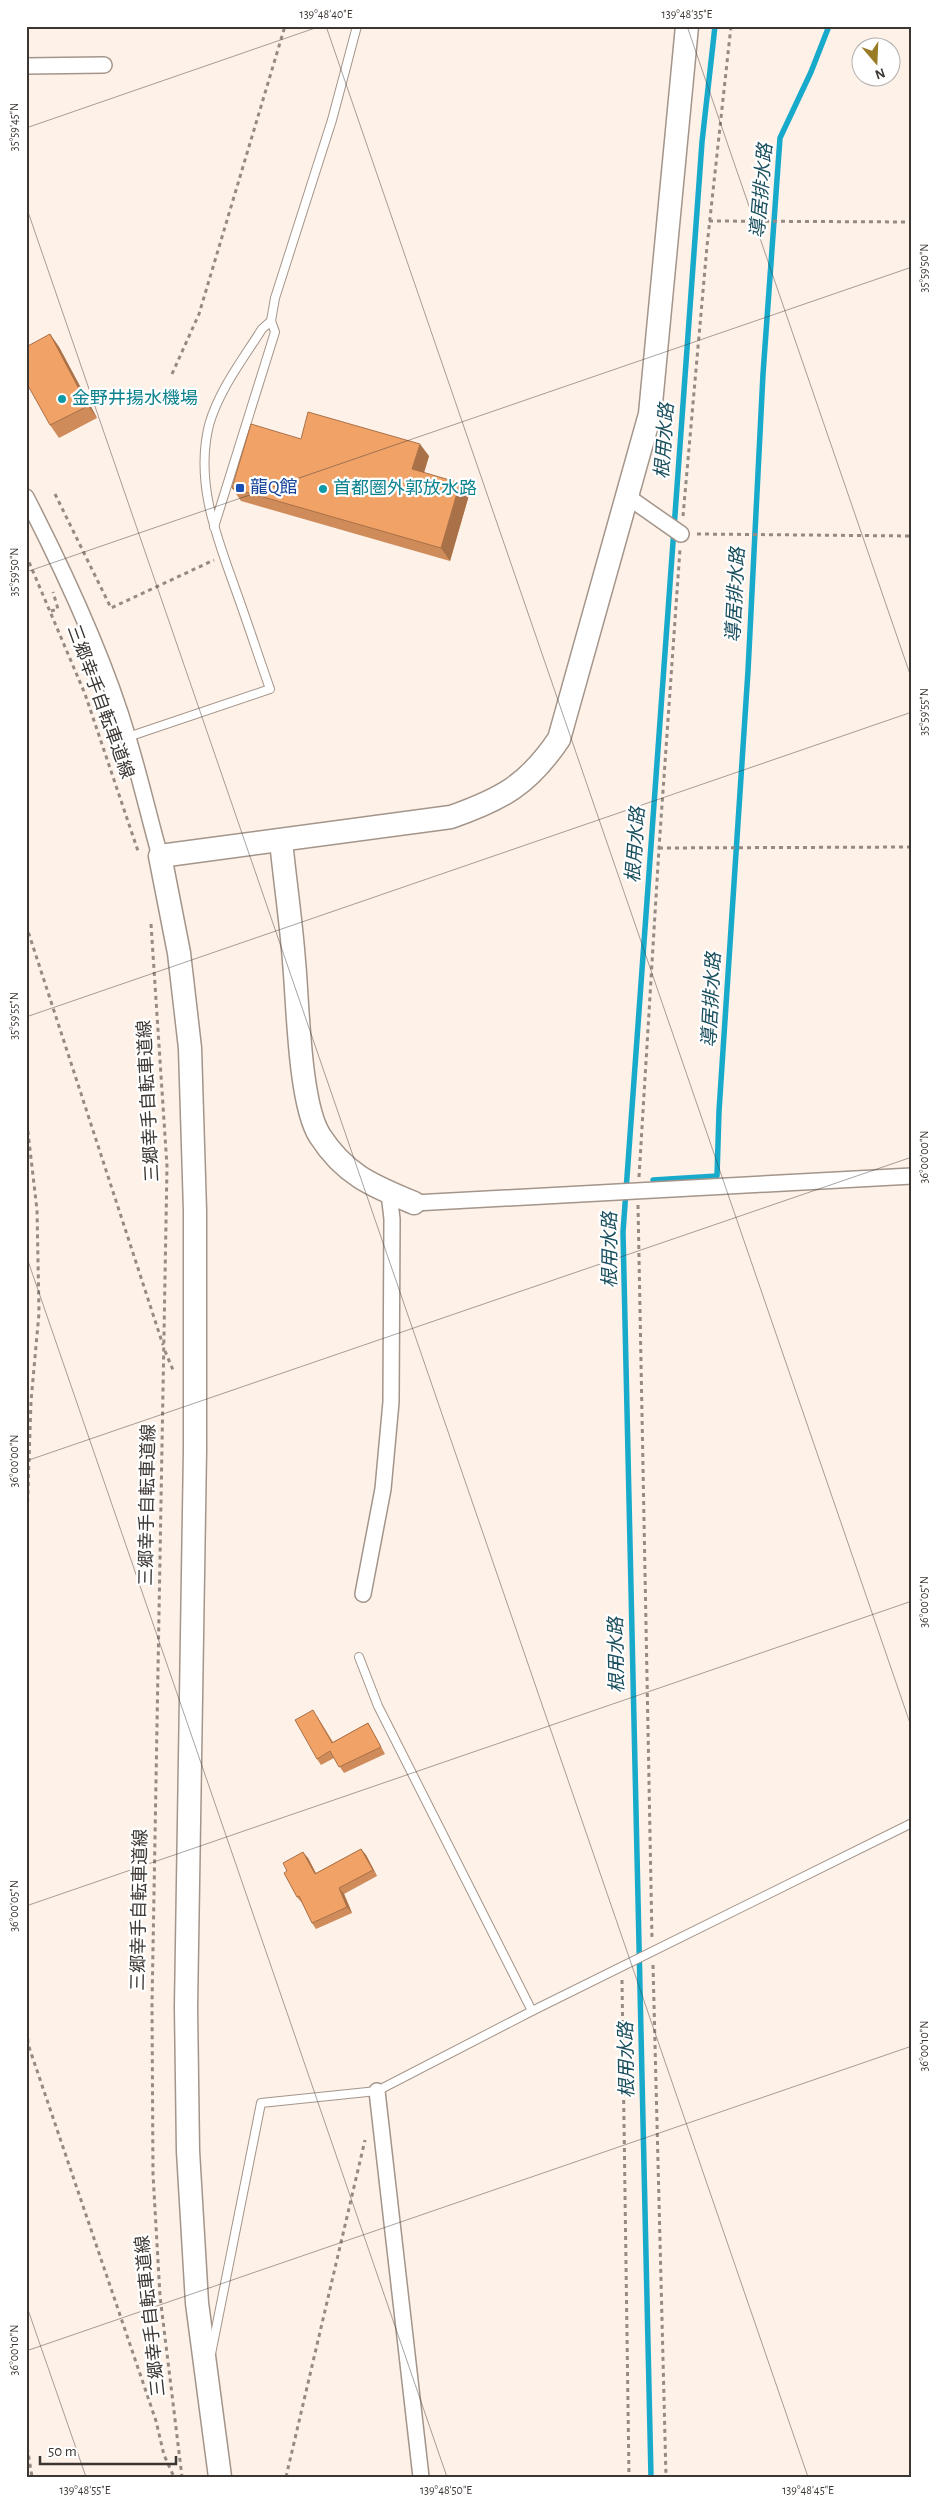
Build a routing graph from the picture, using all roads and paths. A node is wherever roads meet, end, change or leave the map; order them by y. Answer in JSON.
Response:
{"nodes":[{"id":1,"x":285,"y":26,"type":"edge"},
{"id":2,"x":358,"y":26,"type":"edge"},
{"id":3,"x":687,"y":26,"type":"edge"},
{"id":4,"x":731,"y":26,"type":"edge"},
{"id":5,"x":104,"y":65,"type":"dead end"},
{"id":6,"x":26,"y":66,"type":"edge"},
{"id":7,"x":710,"y":221,"type":"junction"},
{"id":8,"x":912,"y":222,"type":"edge"},
{"id":9,"x":271,"y":321,"type":"junction"},
{"id":10,"x":172,"y":374,"type":"dead end"},
{"id":11,"x":55,"y":494,"type":"dead end"},
{"id":12,"x":26,"y":497,"type":"edge"},
{"id":13,"x":628,"y":497,"type":"junction"},
{"id":14,"x":214,"y":527,"type":"junction"},
{"id":15,"x":681,"y":534,"type":"junction"},
{"id":16,"x":912,"y":536,"type":"edge"},
{"id":17,"x":26,"y":556,"type":"edge"},
{"id":18,"x":224,"y":556,"type":"junction"},
{"id":19,"x":128,"y":737,"type":"junction"},
{"id":20,"x":281,"y":841,"type":"junction"},
{"id":21,"x":912,"y":847,"type":"edge"},
{"id":22,"x":659,"y":848,"type":"junction"},
{"id":23,"x":150,"y":858,"type":"junction"},
{"id":24,"x":150,"y":917,"type":"dead end"},
{"id":25,"x":26,"y":925,"type":"edge"},
{"id":26,"x":26,"y":1115,"type":"edge"},
{"id":27,"x":912,"y":1176,"type":"edge"},
{"id":28,"x":638,"y":1191,"type":"junction"},
{"id":29,"x":389,"y":1193,"type":"junction"},
{"id":30,"x":414,"y":1203,"type":"joint"},
{"id":31,"x":164,"y":1348,"type":"junction"},
{"id":32,"x":176,"y":1376,"type":"dead end"},
{"id":33,"x":26,"y":1550,"type":"edge"},
{"id":34,"x":363,"y":1594,"type":"dead end"},
{"id":35,"x":359,"y":1657,"type":"dead end"},
{"id":36,"x":912,"y":1823,"type":"edge"},
{"id":37,"x":652,"y":1953,"type":"junction"},
{"id":38,"x":622,"y":1967,"type":"junction"},
{"id":39,"x":26,"y":2007,"type":"edge"},
{"id":40,"x":532,"y":2011,"type":"junction"},
{"id":41,"x":377,"y":2091,"type":"junction"},
{"id":42,"x":365,"y":2139,"type":"dead end"},
{"id":43,"x":206,"y":2372,"type":"junction"},
{"id":44,"x":26,"y":2440,"type":"edge"},
{"id":45,"x":32,"y":2477,"type":"edge"},
{"id":46,"x":174,"y":2477,"type":"edge"},
{"id":47,"x":182,"y":2477,"type":"edge"},
{"id":48,"x":220,"y":2477,"type":"edge"},
{"id":49,"x":286,"y":2477,"type":"edge"},
{"id":50,"x":421,"y":2477,"type":"edge"},
{"id":51,"x":629,"y":2477,"type":"edge"},
{"id":52,"x":666,"y":2477,"type":"edge"}],
"edges":[{"from":1,"to":10,"type":"path"},
{"from":2,"to":9,"type":"lane"},
{"from":3,"to":13,"type":"street"},
{"from":4,"to":7,"type":"path"},
{"from":5,"to":6,"type":"street"},
{"from":7,"to":8,"type":"path"},
{"from":7,"to":15,"type":"path"},
{"from":9,"to":14,"type":"lane"},
{"from":9,"to":14,"type":"lane"},
{"from":11,"to":18,"type":"path"},
{"from":12,"to":19,"type":"street"},
{"from":13,"to":15,"type":"street"},
{"from":13,"to":20,"type":"street"},
{"from":14,"to":18,"type":"lane"},
{"from":15,"to":16,"type":"path"},
{"from":15,"to":22,"type":"path"},
{"from":17,"to":23,"type":"path","name":"三郷幸手自転車道線"},
{"from":18,"to":19,"type":"lane"},
{"from":19,"to":23,"type":"street"},
{"from":20,"to":23,"type":"street"},
{"from":20,"to":29,"type":"street"},
{"from":21,"to":22,"type":"path"},
{"from":22,"to":28,"type":"path"},
{"from":23,"to":43,"type":"street"},
{"from":24,"to":31,"type":"path","name":"三郷幸手自転車道線"},
{"from":25,"to":31,"type":"path"},
{"from":26,"to":33,"type":"path"},
{"from":27,"to":28,"type":"street"},
{"from":28,"to":30,"type":"street"},
{"from":28,"to":37,"type":"path"},
{"from":29,"to":30,"type":"street"},
{"from":29,"to":34,"type":"street"},
{"from":31,"to":32,"type":"path"},
{"from":31,"to":47,"type":"path","name":"三郷幸手自転車道線"},
{"from":35,"to":40,"type":"lane"},
{"from":36,"to":37,"type":"lane"},
{"from":37,"to":38,"type":"lane"},
{"from":37,"to":52,"type":"path"},
{"from":38,"to":40,"type":"lane"},
{"from":38,"to":51,"type":"path"},
{"from":39,"to":46,"type":"path"},
{"from":40,"to":41,"type":"lane"},
{"from":41,"to":43,"type":"lane"},
{"from":41,"to":50,"type":"street"},
{"from":42,"to":49,"type":"path"},
{"from":43,"to":48,"type":"street"},
{"from":44,"to":45,"type":"path"}]}
